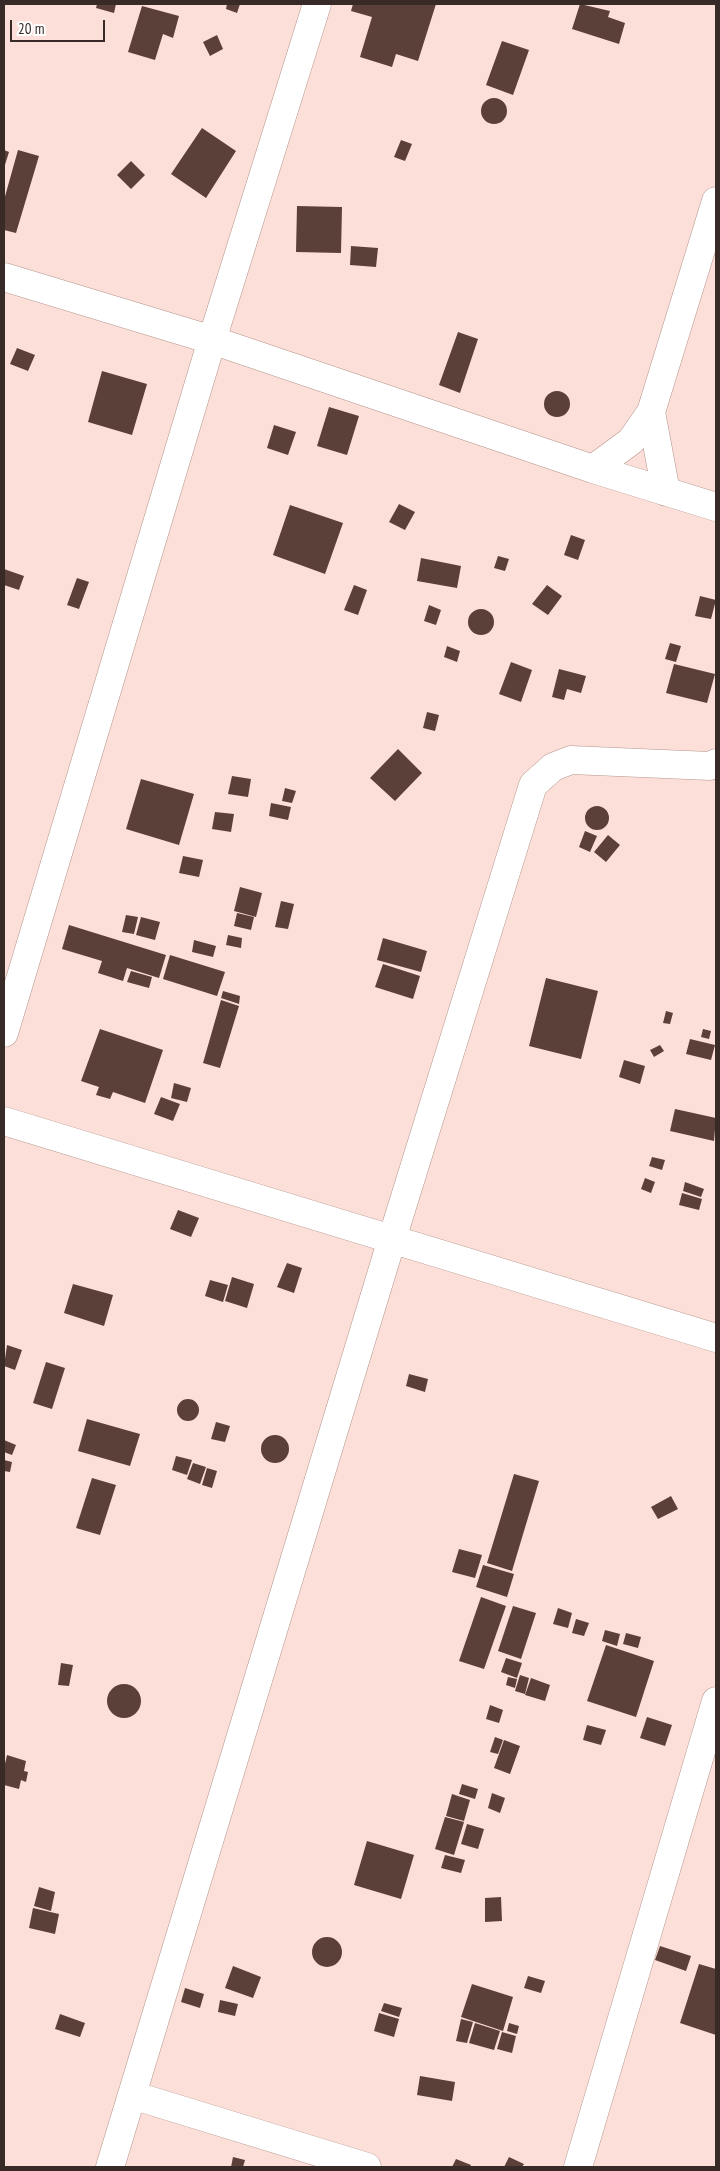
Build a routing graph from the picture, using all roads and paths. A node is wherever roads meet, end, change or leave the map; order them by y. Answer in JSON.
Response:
{"nodes":[{"id":1,"x":316,"y":4,"type":"edge"},
{"id":2,"x":716,"y":201,"type":"edge"},
{"id":3,"x":4,"y":277,"type":"edge"},
{"id":4,"x":212,"y":340,"type":"junction"},
{"id":5,"x":651,"y":412,"type":"junction"},
{"id":6,"x":593,"y":469,"type":"junction"},
{"id":7,"x":666,"y":492,"type":"junction"},
{"id":8,"x":716,"y":507,"type":"edge"},
{"id":9,"x":716,"y":763,"type":"edge"},
{"id":10,"x":4,"y":1033,"type":"edge"},
{"id":11,"x":4,"y":1121,"type":"edge"},
{"id":12,"x":392,"y":1239,"type":"junction"},
{"id":13,"x":716,"y":1338,"type":"edge"},
{"id":14,"x":716,"y":1701,"type":"edge"},
{"id":15,"x":132,"y":2095,"type":"junction"},
{"id":16,"x":110,"y":2167,"type":"edge"},
{"id":17,"x":367,"y":2167,"type":"edge"},
{"id":18,"x":578,"y":2167,"type":"edge"}],
"edges":[{"from":1,"to":4,"type":"street"},
{"from":2,"to":5,"type":"street"},
{"from":3,"to":4,"type":"street"},
{"from":4,"to":6,"type":"street"},
{"from":4,"to":10,"type":"street"},
{"from":5,"to":6,"type":"street"},
{"from":5,"to":7,"type":"street"},
{"from":6,"to":7,"type":"street"},
{"from":7,"to":8,"type":"street"},
{"from":9,"to":12,"type":"street"},
{"from":11,"to":12,"type":"street"},
{"from":12,"to":13,"type":"street"},
{"from":12,"to":15,"type":"street"},
{"from":14,"to":18,"type":"street"},
{"from":15,"to":16,"type":"street"},
{"from":15,"to":17,"type":"street"}]}
